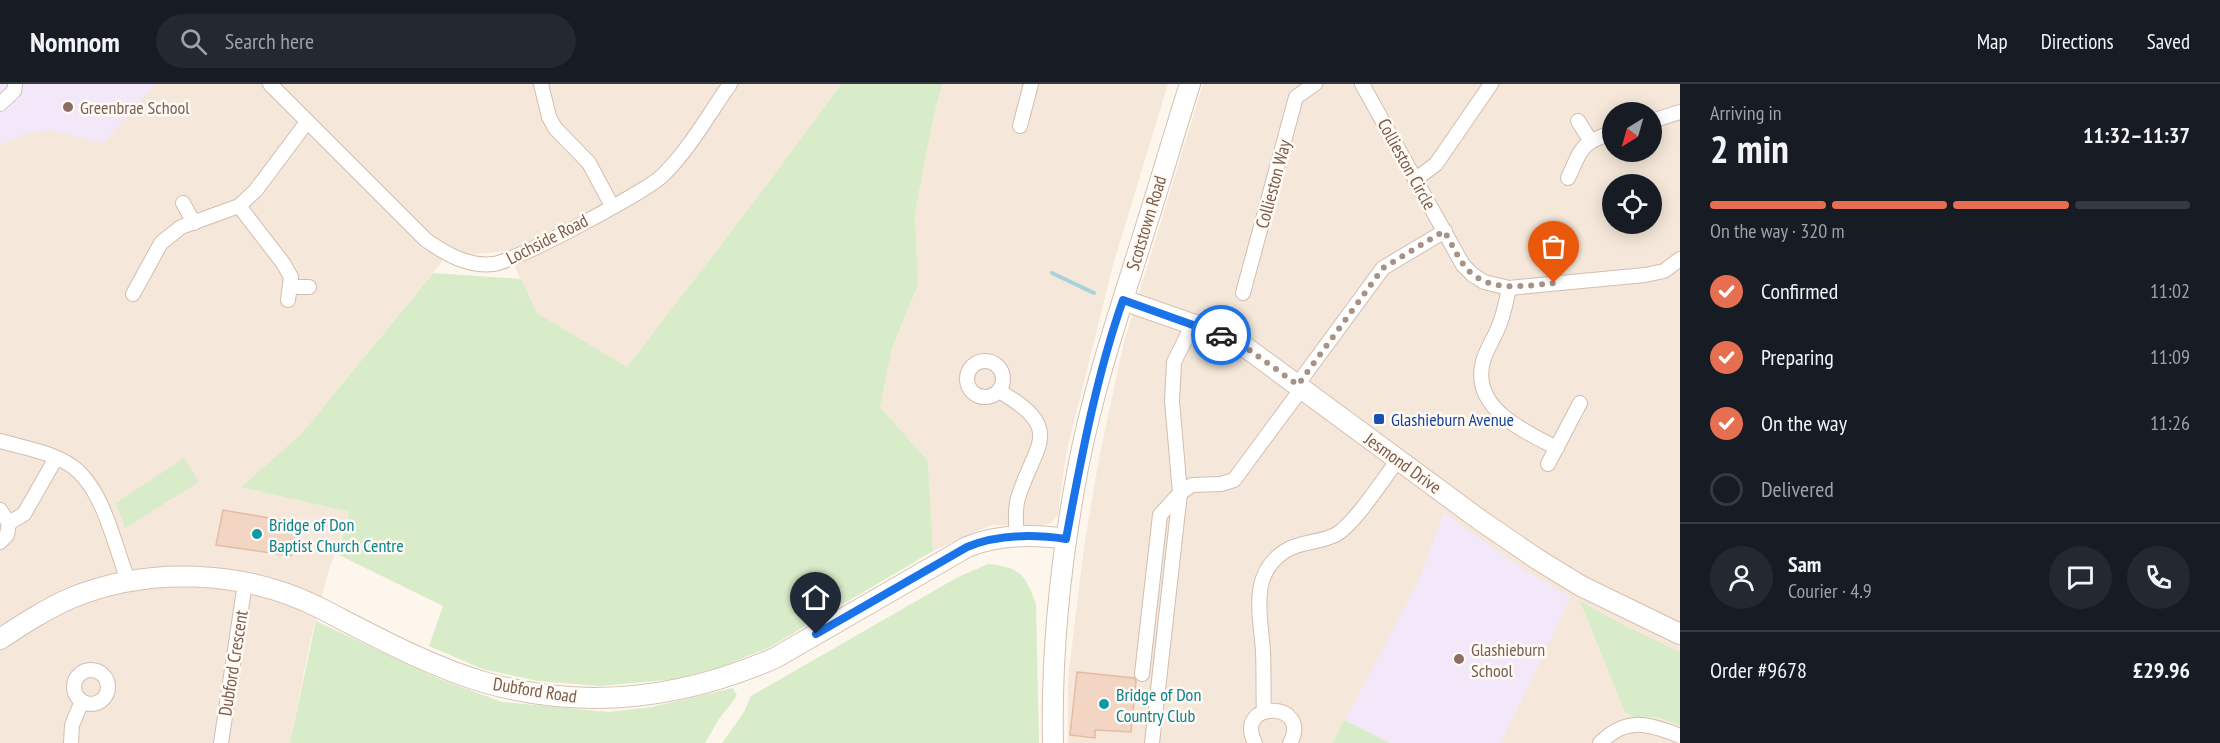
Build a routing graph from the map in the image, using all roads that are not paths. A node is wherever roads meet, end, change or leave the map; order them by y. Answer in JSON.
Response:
{"nodes":[{"id":1,"x":15,"y":84,"type":"edge"},
{"id":2,"x":270,"y":84,"type":"edge"},
{"id":3,"x":541,"y":84,"type":"edge"},
{"id":4,"x":730,"y":84,"type":"edge"},
{"id":5,"x":1031,"y":84,"type":"edge"},
{"id":6,"x":1190,"y":84,"type":"edge"},
{"id":7,"x":1316,"y":84,"type":"edge"},
{"id":8,"x":1362,"y":84,"type":"edge"},
{"id":9,"x":1491,"y":84,"type":"edge"},
{"id":10,"x":0,"y":104,"type":"edge"},
{"id":11,"x":1680,"y":112,"type":"edge"},
{"id":12,"x":1662,"y":118,"type":"edge"},
{"id":13,"x":1578,"y":120,"type":"dead end"},
{"id":14,"x":308,"y":122,"type":"junction"},
{"id":15,"x":1020,"y":126,"type":"dead end"},
{"id":16,"x":1602,"y":136,"type":"edge"},
{"id":17,"x":1590,"y":140,"type":"junction"},
{"id":18,"x":1568,"y":178,"type":"dead end"},
{"id":19,"x":1416,"y":179,"type":"junction"},
{"id":20,"x":183,"y":203,"type":"dead end"},
{"id":21,"x":239,"y":206,"type":"junction"},
{"id":22,"x":612,"y":206,"type":"junction"},
{"id":23,"x":194,"y":223,"type":"junction"},
{"id":24,"x":1444,"y":231,"type":"junction"},
{"id":25,"x":1680,"y":259,"type":"edge"},
{"id":26,"x":309,"y":287,"type":"dead end"},
{"id":27,"x":1509,"y":288,"type":"junction"},
{"id":28,"x":1243,"y":293,"type":"dead end"},
{"id":29,"x":133,"y":294,"type":"dead end"},
{"id":30,"x":1123,"y":300,"type":"junction"},
{"id":31,"x":1193,"y":324,"type":"junction"},
{"id":32,"x":1300,"y":387,"type":"junction"},
{"id":33,"x":999,"y":391,"type":"dead end"},
{"id":34,"x":1580,"y":403,"type":"dead end"},
{"id":35,"x":0,"y":441,"type":"edge"},
{"id":36,"x":1557,"y":448,"type":"junction"},
{"id":37,"x":56,"y":458,"type":"junction"},
{"id":38,"x":1398,"y":460,"type":"junction"},
{"id":39,"x":1548,"y":464,"type":"dead end"},
{"id":40,"x":1179,"y":493,"type":"junction"},
{"id":41,"x":0,"y":510,"type":"edge"},
{"id":42,"x":9,"y":524,"type":"junction"},
{"id":43,"x":1016,"y":536,"type":"junction"},
{"id":44,"x":1066,"y":539,"type":"junction"},
{"id":45,"x":0,"y":542,"type":"edge"},
{"id":46,"x":128,"y":580,"type":"junction"},
{"id":47,"x":245,"y":583,"type":"junction"},
{"id":48,"x":1680,"y":634,"type":"edge"},
{"id":49,"x":0,"y":639,"type":"edge"},
{"id":50,"x":1142,"y":674,"type":"dead end"},
{"id":51,"x":82,"y":701,"type":"dead end"},
{"id":52,"x":1264,"y":712,"type":"junction"},
{"id":53,"x":1680,"y":736,"type":"edge"},
{"id":54,"x":71,"y":743,"type":"edge"},
{"id":55,"x":221,"y":743,"type":"edge"},
{"id":56,"x":1053,"y":743,"type":"edge"},
{"id":57,"x":1152,"y":743,"type":"edge"},
{"id":58,"x":1255,"y":743,"type":"edge"},
{"id":59,"x":1290,"y":743,"type":"edge"},
{"id":60,"x":1600,"y":743,"type":"edge"}],
"edges":[{"from":1,"to":10,"type":"street"},
{"from":2,"to":14,"type":"street","name":"Lochside Road"},
{"from":3,"to":22,"type":"street"},
{"from":4,"to":22,"type":"street","name":"Lochside Road"},
{"from":5,"to":15,"type":"street"},
{"from":6,"to":30,"type":"street","name":"Scotstown Road"},
{"from":7,"to":28,"type":"street","name":"Collieston Way"},
{"from":8,"to":19,"type":"street","name":"Collieston Circle"},
{"from":9,"to":19,"type":"street"},
{"from":11,"to":12,"type":"street"},
{"from":13,"to":17,"type":"street"},
{"from":14,"to":21,"type":"street"},
{"from":14,"to":22,"type":"street","name":"Lochside Road"},
{"from":16,"to":17,"type":"street"},
{"from":17,"to":18,"type":"street"},
{"from":19,"to":24,"type":"street","name":"Collieston Circle"},
{"from":20,"to":23,"type":"street"},
{"from":21,"to":23,"type":"street"},
{"from":21,"to":26,"type":"street"},
{"from":23,"to":29,"type":"street"},
{"from":24,"to":27,"type":"street","name":"Collieston Circle"},
{"from":24,"to":32,"type":"street"},
{"from":25,"to":27,"type":"street","name":"Collieston Circle"},
{"from":27,"to":36,"type":"street"},
{"from":30,"to":31,"type":"street","name":"Jesmond Drive"},
{"from":30,"to":44,"type":"street","name":"Scotstown Road"},
{"from":31,"to":32,"type":"street","name":"Jesmond Drive"},
{"from":31,"to":40,"type":"street"},
{"from":32,"to":38,"type":"street","name":"Jesmond Drive"},
{"from":32,"to":40,"type":"street"},
{"from":33,"to":43,"type":"street"},
{"from":34,"to":36,"type":"street"},
{"from":35,"to":37,"type":"street"},
{"from":36,"to":39,"type":"street"},
{"from":37,"to":42,"type":"street"},
{"from":37,"to":46,"type":"street"},
{"from":38,"to":48,"type":"street","name":"Jesmond Drive"},
{"from":38,"to":52,"type":"street"},
{"from":40,"to":50,"type":"street"},
{"from":40,"to":57,"type":"street"},
{"from":41,"to":42,"type":"street"},
{"from":42,"to":45,"type":"street"},
{"from":43,"to":44,"type":"street","name":"Dubford Road"},
{"from":43,"to":47,"type":"street","name":"Dubford Road"},
{"from":44,"to":56,"type":"street","name":"Scotstown Road"},
{"from":46,"to":47,"type":"street","name":"Dubford Road"},
{"from":46,"to":49,"type":"street","name":"Dubford Road"},
{"from":47,"to":55,"type":"street","name":"Dubford Crescent"},
{"from":51,"to":54,"type":"street"},
{"from":52,"to":58,"type":"street"},
{"from":52,"to":59,"type":"street"},
{"from":53,"to":60,"type":"street"}]}
